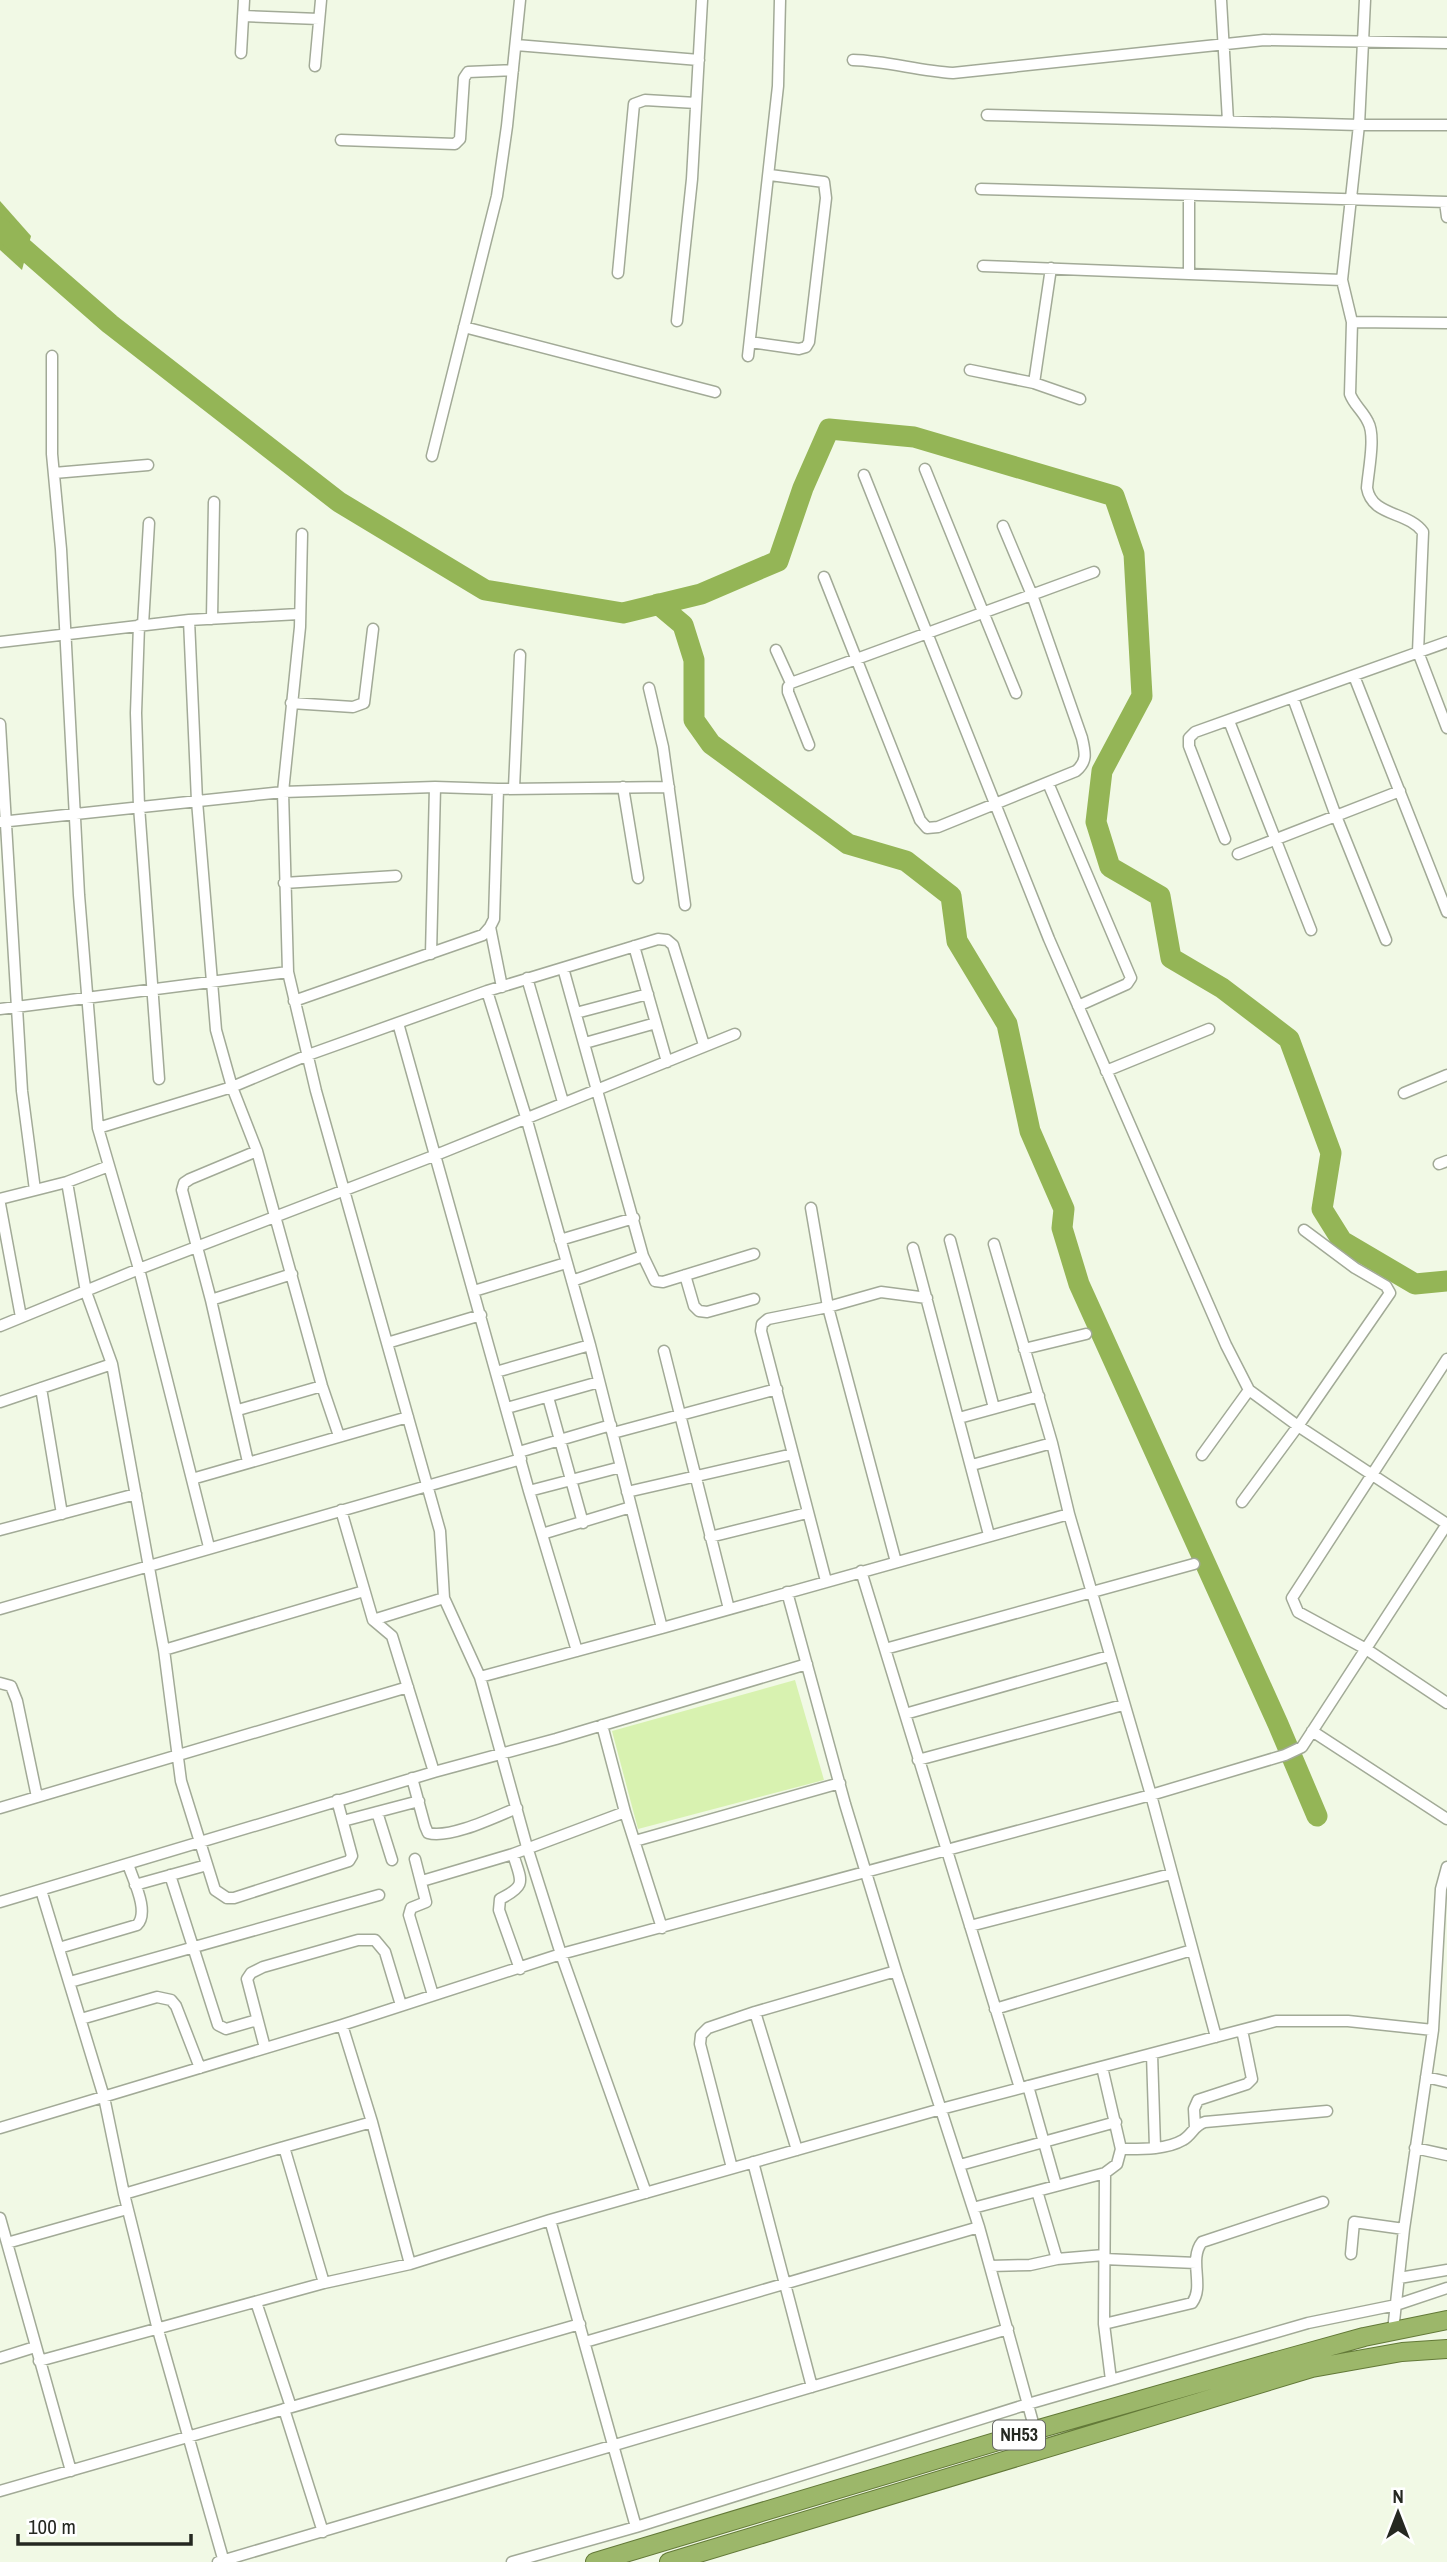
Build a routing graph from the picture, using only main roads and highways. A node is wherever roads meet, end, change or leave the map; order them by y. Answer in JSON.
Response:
{"nodes":[{"id":1,"x":1447,"y":2320,"type":"edge"},
{"id":2,"x":1447,"y":2349,"type":"edge"},
{"id":3,"x":686,"y":2559,"type":"edge"},
{"id":4,"x":595,"y":2562,"type":"edge"},
{"id":5,"x":669,"y":2562,"type":"edge"}],
"edges":[{"from":1,"to":4,"type":"highway","number":"NH53"},
{"from":2,"to":3,"type":"highway","number":"NH53"},
{"from":3,"to":5,"type":"highway","number":"NH53"}]}
